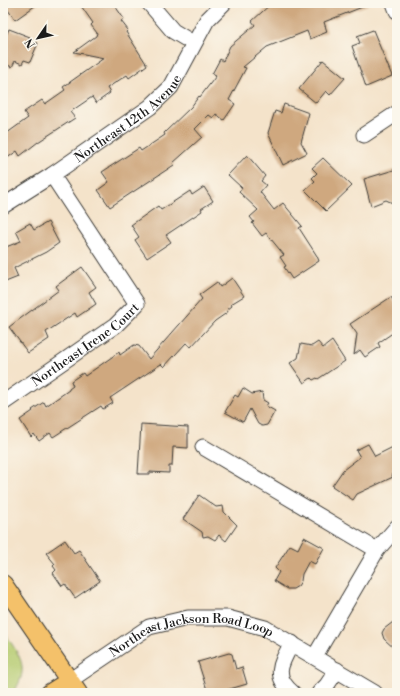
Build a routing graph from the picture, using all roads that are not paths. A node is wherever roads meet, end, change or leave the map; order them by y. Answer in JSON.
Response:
{"nodes":[{"id":1,"x":149,"y":3,"type":"edge"},
{"id":2,"x":224,"y":3,"type":"edge"},
{"id":3,"x":394,"y":3,"type":"edge"},
{"id":4,"x":397,"y":11,"type":"edge"},
{"id":5,"x":193,"y":43,"type":"junction"},
{"id":6,"x":397,"y":113,"type":"edge"},
{"id":7,"x":364,"y":135,"type":"dead end"},
{"id":8,"x":52,"y":175,"type":"junction"},
{"id":9,"x":3,"y":206,"type":"edge"},
{"id":10,"x":3,"y":403,"type":"edge"},
{"id":11,"x":203,"y":447,"type":"dead end"},
{"id":12,"x":397,"y":527,"type":"edge"},
{"id":13,"x":378,"y":550,"type":"junction"},
{"id":14,"x":3,"y":584,"type":"edge"},
{"id":15,"x":292,"y":643,"type":"junction"},
{"id":16,"x":315,"y":656,"type":"junction"},
{"id":17,"x":337,"y":670,"type":"junction"},
{"id":18,"x":74,"y":687,"type":"edge"},
{"id":19,"x":50,"y":693,"type":"edge"},
{"id":20,"x":293,"y":693,"type":"edge"},
{"id":21,"x":319,"y":693,"type":"edge"},
{"id":22,"x":375,"y":693,"type":"edge"}],
"edges":[{"from":1,"to":5,"type":"street"},
{"from":2,"to":5,"type":"street","name":"Northeast 12th Avenue"},
{"from":3,"to":4,"type":"street"},
{"from":5,"to":8,"type":"street","name":"Northeast 12th Avenue"},
{"from":6,"to":7,"type":"street"},
{"from":8,"to":9,"type":"street","name":"Northeast 12th Avenue"},
{"from":8,"to":10,"type":"street","name":"Northeast Irene Court"},
{"from":11,"to":13,"type":"street"},
{"from":12,"to":13,"type":"street"},
{"from":13,"to":16,"type":"street"},
{"from":14,"to":18,"type":"main road"},
{"from":15,"to":16,"type":"street","name":"Northeast Jackson Road Loop"},
{"from":15,"to":18,"type":"street","name":"Northeast Jackson Road Loop"},
{"from":15,"to":20,"type":"street"},
{"from":16,"to":17,"type":"street","name":"Northeast Jackson Road Loop"},
{"from":17,"to":21,"type":"street"},
{"from":17,"to":22,"type":"street","name":"Northeast Jackson Road Loop"},
{"from":18,"to":19,"type":"main road"}]}
